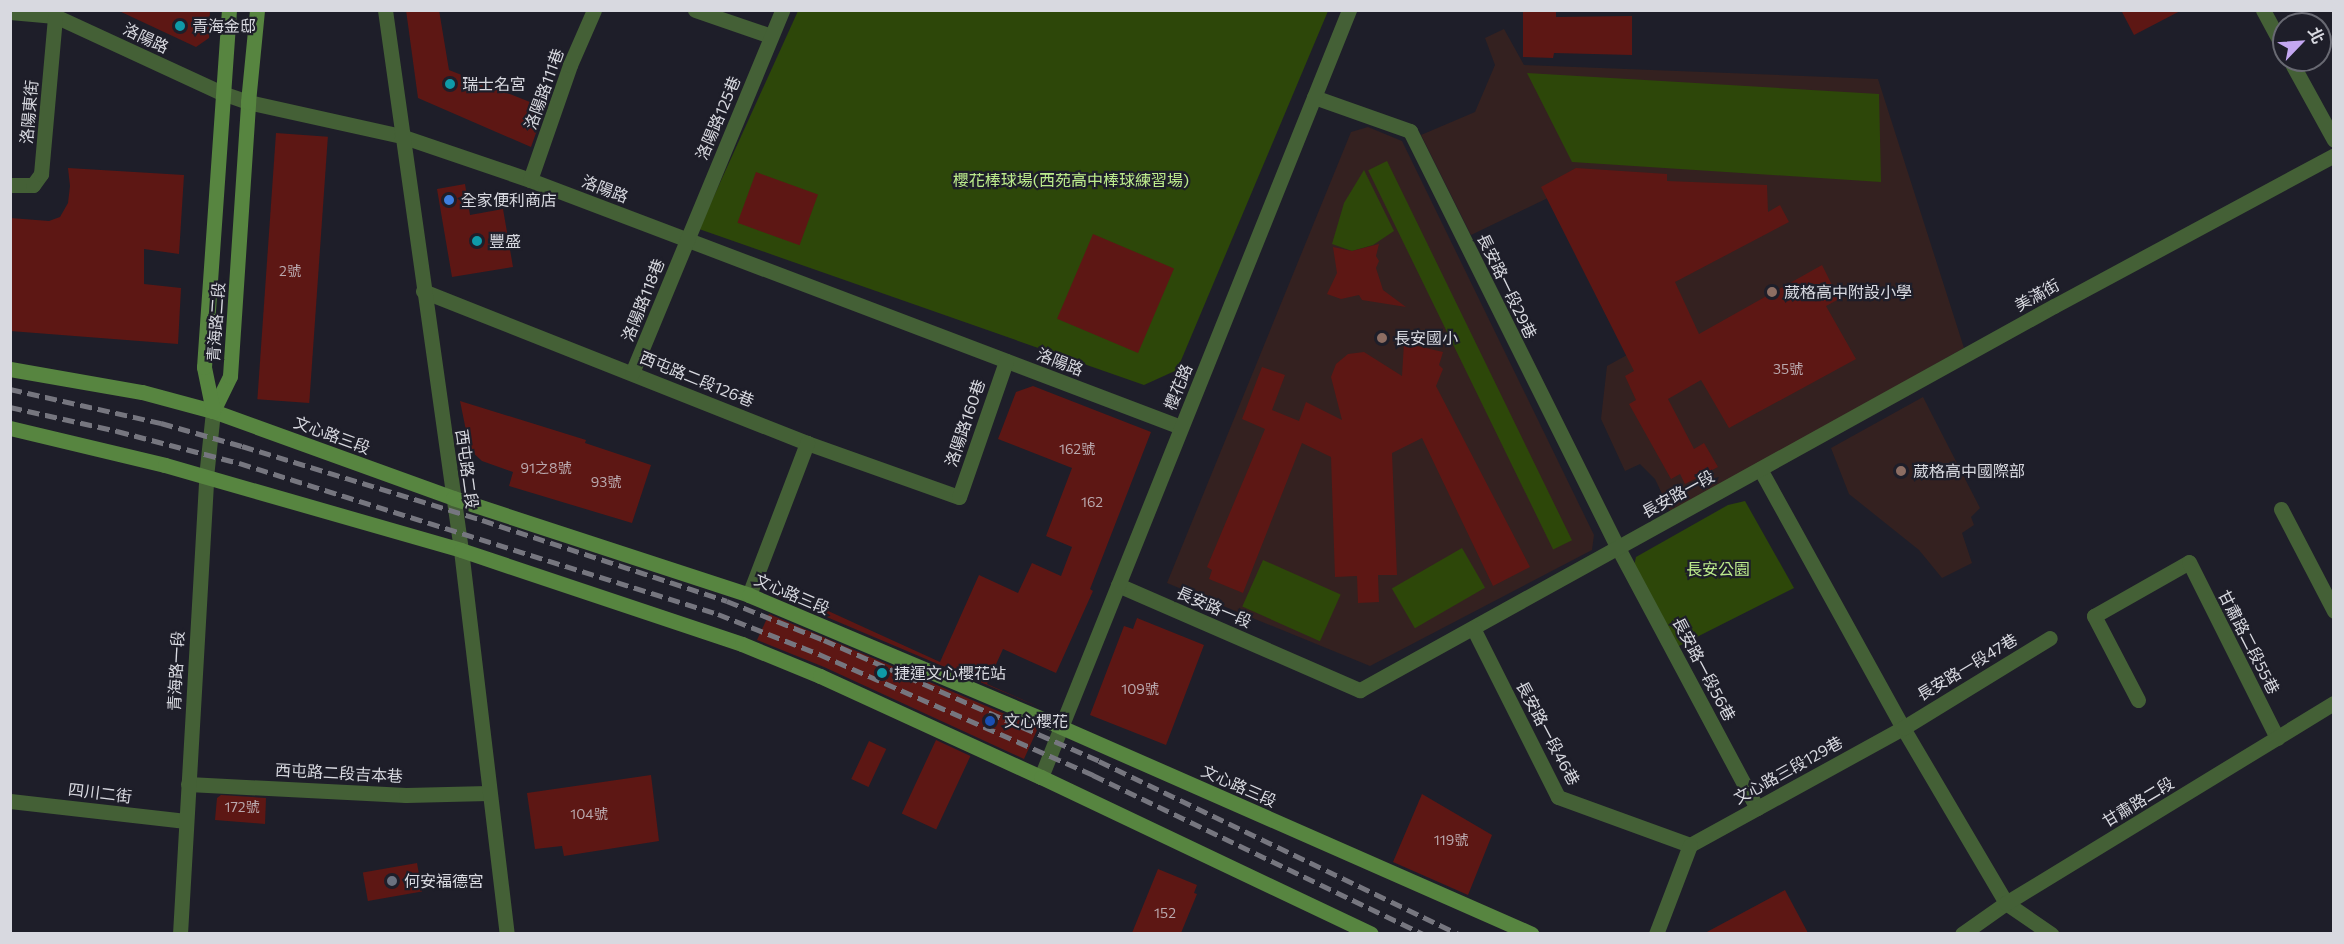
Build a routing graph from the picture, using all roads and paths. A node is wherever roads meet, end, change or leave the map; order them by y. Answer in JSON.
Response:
{"nodes":[{"id":1,"x":230,"y":10,"type":"edge"},
{"id":2,"x":257,"y":10,"type":"edge"},
{"id":3,"x":385,"y":10,"type":"edge"},
{"id":4,"x":594,"y":10,"type":"edge"},
{"id":5,"x":695,"y":10,"type":"edge"},
{"id":6,"x":782,"y":10,"type":"edge"},
{"id":7,"x":1349,"y":10,"type":"edge"},
{"id":8,"x":2263,"y":10,"type":"edge"},
{"id":9,"x":10,"y":12,"type":"edge"},
{"id":10,"x":55,"y":16,"type":"junction"},
{"id":11,"x":2272,"y":27,"type":"edge"},
{"id":12,"x":771,"y":36,"type":"junction"},
{"id":13,"x":2297,"y":72,"type":"edge"},
{"id":14,"x":222,"y":93,"type":"junction"},
{"id":15,"x":1314,"y":97,"type":"junction"},
{"id":16,"x":248,"y":102,"type":"junction"},
{"id":17,"x":401,"y":136,"type":"junction"},
{"id":18,"x":2334,"y":140,"type":"edge"},
{"id":19,"x":2334,"y":155,"type":"edge"},
{"id":20,"x":530,"y":180,"type":"junction"},
{"id":21,"x":10,"y":185,"type":"edge"},
{"id":22,"x":687,"y":240,"type":"junction"},
{"id":23,"x":423,"y":291,"type":"junction"},
{"id":24,"x":1006,"y":361,"type":"junction"},
{"id":25,"x":10,"y":369,"type":"edge"},
{"id":26,"x":632,"y":373,"type":"junction"},
{"id":27,"x":213,"y":411,"type":"junction"},
{"id":28,"x":1181,"y":427,"type":"junction"},
{"id":29,"x":10,"y":428,"type":"edge"},
{"id":30,"x":807,"y":442,"type":"junction"},
{"id":31,"x":1760,"y":470,"type":"junction"},
{"id":32,"x":206,"y":477,"type":"junction"},
{"id":33,"x":959,"y":497,"type":"joint"},
{"id":34,"x":453,"y":498,"type":"junction"},
{"id":35,"x":2281,"y":509,"type":"dead end"},
{"id":36,"x":1618,"y":548,"type":"junction"},
{"id":37,"x":461,"y":550,"type":"junction"},
{"id":38,"x":1118,"y":585,"type":"junction"},
{"id":39,"x":749,"y":595,"type":"junction"},
{"id":40,"x":2334,"y":611,"type":"edge"},
{"id":41,"x":1473,"y":628,"type":"junction"},
{"id":42,"x":2050,"y":638,"type":"dead end"},
{"id":43,"x":2138,"y":700,"type":"dead end"},
{"id":44,"x":2334,"y":703,"type":"edge"},
{"id":45,"x":1060,"y":727,"type":"junction"},
{"id":46,"x":1903,"y":728,"type":"junction"},
{"id":47,"x":2277,"y":738,"type":"junction"},
{"id":48,"x":1041,"y":777,"type":"junction"},
{"id":49,"x":188,"y":784,"type":"junction"},
{"id":50,"x":488,"y":794,"type":"junction"},
{"id":51,"x":10,"y":801,"type":"edge"},
{"id":52,"x":1757,"y":808,"type":"junction"},
{"id":53,"x":186,"y":821,"type":"junction"},
{"id":54,"x":1690,"y":845,"type":"junction"},
{"id":55,"x":2006,"y":903,"type":"junction"},
{"id":56,"x":180,"y":933,"type":"edge"},
{"id":57,"x":507,"y":933,"type":"edge"},
{"id":58,"x":1371,"y":933,"type":"edge"},
{"id":59,"x":1532,"y":933,"type":"edge"},
{"id":60,"x":1656,"y":933,"type":"edge"},
{"id":61,"x":1962,"y":933,"type":"edge"},
{"id":62,"x":2051,"y":933,"type":"edge"}],
"edges":[{"from":1,"to":14,"type":"main road","name":"青海路二段"},
{"from":2,"to":16,"type":"main road","name":"青海路二段"},
{"from":3,"to":17,"type":"street","name":"西屯路二段"},
{"from":4,"to":20,"type":"street","name":"洛陽路111巷"},
{"from":5,"to":12,"type":"street"},
{"from":6,"to":12,"type":"street","name":"洛陽路125巷"},
{"from":7,"to":15,"type":"street","name":"櫻花路"},
{"from":8,"to":11,"type":"street"},
{"from":9,"to":10,"type":"street","name":"洛陽路"},
{"from":10,"to":14,"type":"street","name":"洛陽路"},
{"from":10,"to":21,"type":"street","name":"洛陽東街"},
{"from":12,"to":22,"type":"street","name":"洛陽路125巷"},
{"from":13,"to":18,"type":"street"},
{"from":14,"to":16,"type":"street","name":"洛陽路"},
{"from":14,"to":27,"type":"main road","name":"青海路二段"},
{"from":15,"to":28,"type":"street","name":"櫻花路"},
{"from":15,"to":36,"type":"street","name":"長安路一段29巷"},
{"from":16,"to":17,"type":"street","name":"洛陽路"},
{"from":16,"to":27,"type":"main road","name":"青海路二段"},
{"from":17,"to":20,"type":"street","name":"洛陽路"},
{"from":17,"to":23,"type":"street","name":"西屯路二段"},
{"from":19,"to":31,"type":"street","name":"美滿街"},
{"from":20,"to":22,"type":"street","name":"洛陽路"},
{"from":22,"to":24,"type":"street","name":"洛陽路"},
{"from":22,"to":26,"type":"street","name":"洛陽路118巷"},
{"from":23,"to":26,"type":"street","name":"西屯路二段126巷"},
{"from":23,"to":34,"type":"street","name":"西屯路二段"},
{"from":24,"to":28,"type":"street","name":"洛陽路"},
{"from":24,"to":33,"type":"street","name":"洛陽路160巷"},
{"from":25,"to":27,"type":"main road","name":"文心路三段"},
{"from":26,"to":30,"type":"street","name":"西屯路二段126巷"},
{"from":27,"to":32,"type":"street","name":"青海路一段"},
{"from":27,"to":34,"type":"main road","name":"文心路三段"},
{"from":28,"to":38,"type":"street","name":"櫻花路"},
{"from":29,"to":32,"type":"main road"},
{"from":30,"to":33,"type":"street","name":"西屯路二段126巷"},
{"from":30,"to":39,"type":"street"},
{"from":31,"to":36,"type":"street","name":"長安路一段"},
{"from":31,"to":46,"type":"street"},
{"from":32,"to":37,"type":"main road"},
{"from":32,"to":49,"type":"street","name":"青海路一段"},
{"from":34,"to":37,"type":"street","name":"西屯路二段"},
{"from":34,"to":39,"type":"main road","name":"文心路三段"},
{"from":35,"to":40,"type":"street"},
{"from":36,"to":41,"type":"street","name":"長安路一段"},
{"from":36,"to":52,"type":"street","name":"長安路一段56巷"},
{"from":37,"to":48,"type":"main road"},
{"from":37,"to":50,"type":"street","name":"西屯路二段"},
{"from":38,"to":41,"type":"street","name":"長安路一段"},
{"from":38,"to":45,"type":"street","name":"櫻花路"},
{"from":39,"to":45,"type":"main road","name":"文心路三段"},
{"from":41,"to":54,"type":"street","name":"長安路一段46巷"},
{"from":42,"to":46,"type":"street","name":"長安路一段47巷"},
{"from":43,"to":47,"type":"street","name":"甘肅路二段55巷"},
{"from":44,"to":47,"type":"street","name":"甘肅路二段"},
{"from":45,"to":48,"type":"street","name":"櫻花路"},
{"from":45,"to":59,"type":"main road","name":"文心路三段"},
{"from":46,"to":52,"type":"street","name":"文心路三段129巷"},
{"from":46,"to":55,"type":"street"},
{"from":47,"to":55,"type":"street","name":"甘肅路二段"},
{"from":48,"to":58,"type":"main road"},
{"from":49,"to":50,"type":"street","name":"西屯路二段吉本巷"},
{"from":49,"to":53,"type":"street","name":"青海路一段"},
{"from":50,"to":57,"type":"street","name":"西屯路二段"},
{"from":51,"to":53,"type":"street","name":"四川二街"},
{"from":52,"to":54,"type":"street","name":"文心路三段129巷"},
{"from":53,"to":56,"type":"street","name":"青海路一段"},
{"from":54,"to":60,"type":"street"},
{"from":55,"to":61,"type":"street","name":"甘肅路二段"},
{"from":55,"to":62,"type":"street"}]}
